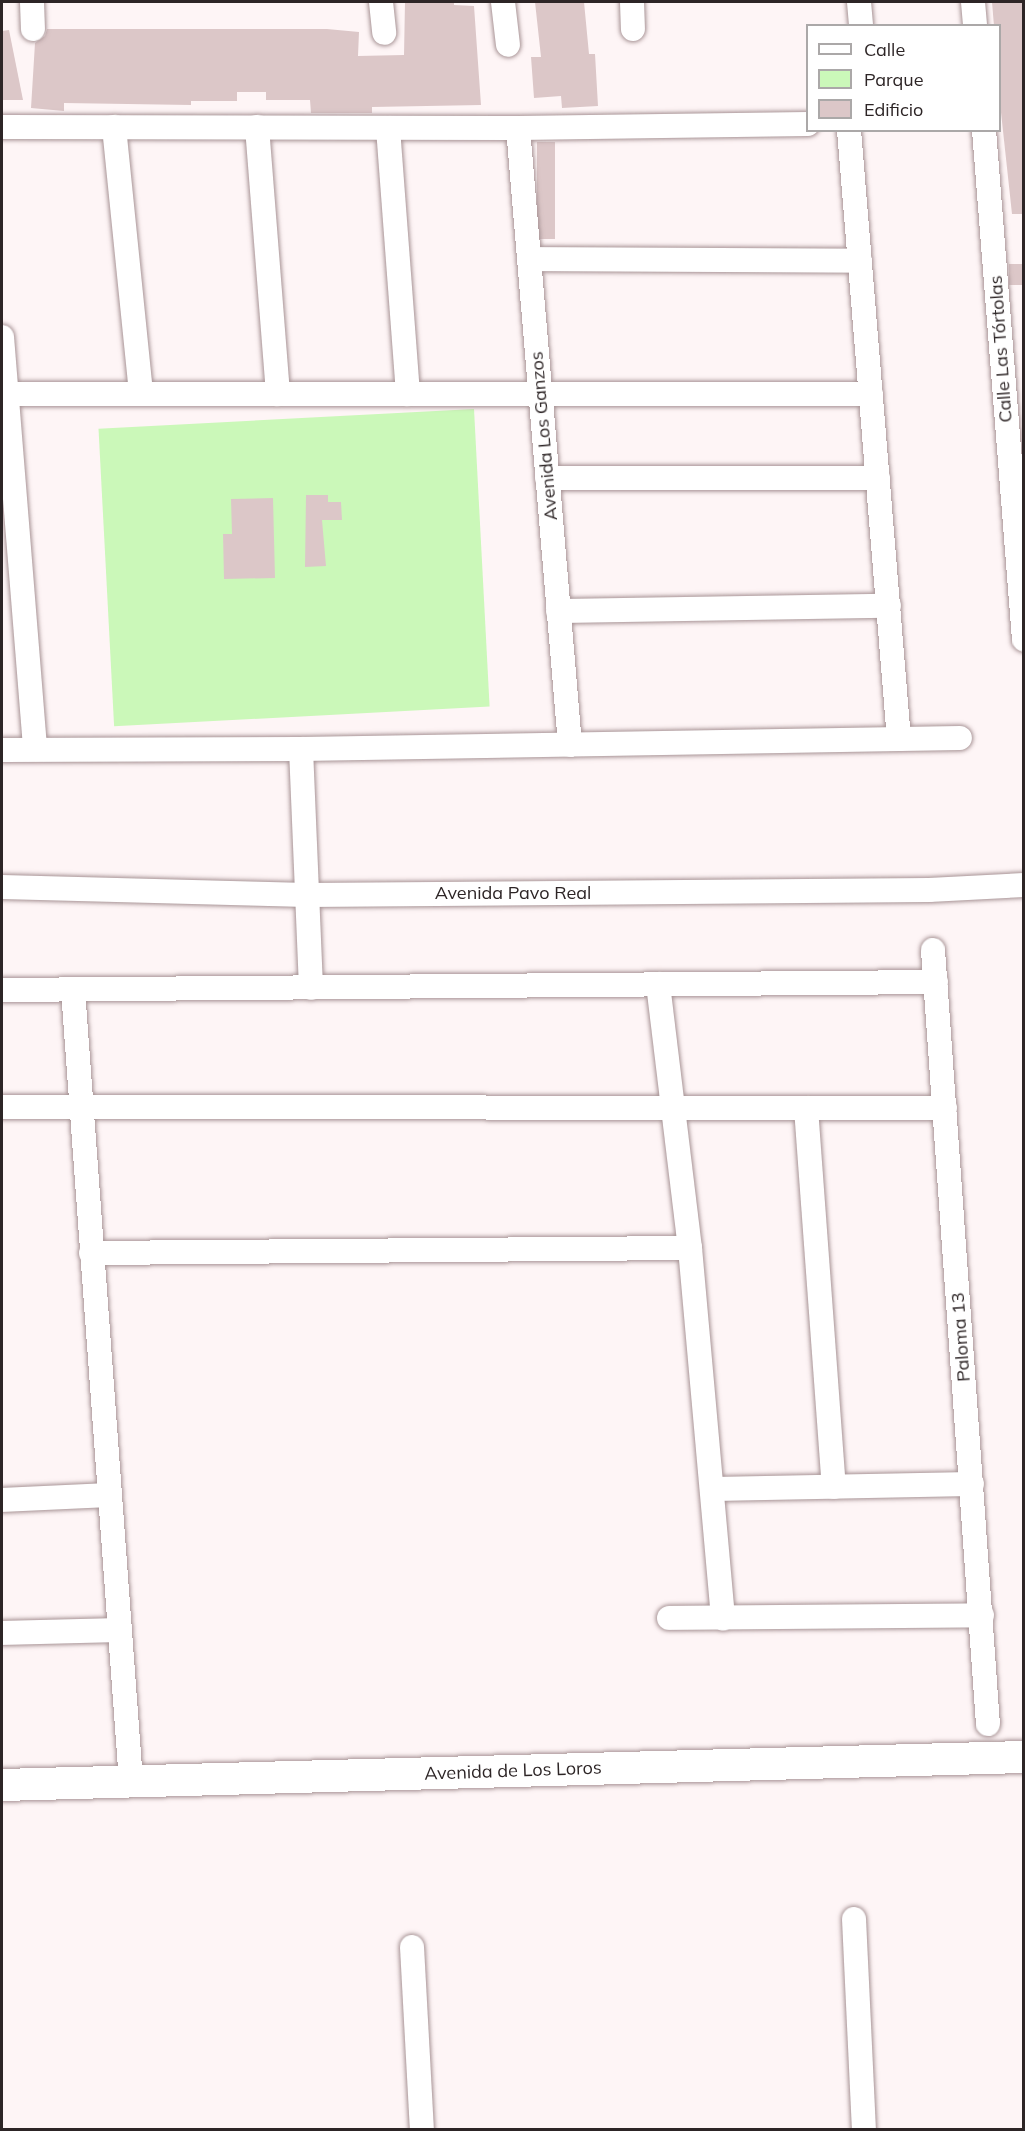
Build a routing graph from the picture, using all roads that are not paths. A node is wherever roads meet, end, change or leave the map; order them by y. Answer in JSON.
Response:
{"nodes":[{"id":1,"x":32,"y":2,"type":"edge"},
{"id":2,"x":381,"y":2,"type":"edge"},
{"id":3,"x":503,"y":2,"type":"edge"},
{"id":4,"x":632,"y":2,"type":"edge"},
{"id":5,"x":859,"y":2,"type":"edge"},
{"id":6,"x":973,"y":2,"type":"edge"},
{"id":7,"x":861,"y":24,"type":"edge"},
{"id":8,"x":975,"y":24,"type":"edge"},
{"id":9,"x":33,"y":29,"type":"dead end"},
{"id":10,"x":633,"y":29,"type":"dead end"},
{"id":11,"x":384,"y":33,"type":"dead end"},
{"id":12,"x":508,"y":45,"type":"dead end"},
{"id":13,"x":806,"y":124,"type":"edge"},
{"id":14,"x":2,"y":127,"type":"edge"},
{"id":15,"x":114,"y":127,"type":"junction"},
{"id":16,"x":257,"y":127,"type":"junction"},
{"id":17,"x":388,"y":128,"type":"junction"},
{"id":18,"x":518,"y":128,"type":"junction"},
{"id":19,"x":849,"y":132,"type":"edge"},
{"id":20,"x":984,"y":132,"type":"edge"},
{"id":21,"x":529,"y":259,"type":"junction"},
{"id":22,"x":860,"y":261,"type":"junction"},
{"id":23,"x":2,"y":336,"type":"edge"},
{"id":24,"x":1012,"y":341,"type":"edge"},
{"id":25,"x":6,"y":394,"type":"junction"},
{"id":26,"x":141,"y":394,"type":"junction"},
{"id":27,"x":278,"y":394,"type":"junction"},
{"id":28,"x":408,"y":394,"type":"junction"},
{"id":29,"x":540,"y":394,"type":"junction"},
{"id":30,"x":871,"y":394,"type":"junction"},
{"id":31,"x":547,"y":478,"type":"junction"},
{"id":32,"x":878,"y":478,"type":"junction"},
{"id":33,"x":888,"y":606,"type":"junction"},
{"id":34,"x":13,"y":609,"type":"edge"},
{"id":35,"x":558,"y":611,"type":"junction"},
{"id":36,"x":1023,"y":639,"type":"edge"},
{"id":37,"x":960,"y":738,"type":"dead end"},
{"id":38,"x":899,"y":739,"type":"junction"},
{"id":39,"x":570,"y":745,"type":"junction"},
{"id":40,"x":301,"y":749,"type":"junction"},
{"id":41,"x":2,"y":750,"type":"edge"},
{"id":42,"x":35,"y":750,"type":"junction"},
{"id":43,"x":1023,"y":885,"type":"edge"},
{"id":44,"x":2,"y":887,"type":"edge"},
{"id":45,"x":307,"y":895,"type":"junction"},
{"id":46,"x":933,"y":950,"type":"dead end"},
{"id":47,"x":936,"y":982,"type":"junction"},
{"id":48,"x":658,"y":984,"type":"junction"},
{"id":49,"x":311,"y":988,"type":"junction"},
{"id":50,"x":2,"y":990,"type":"edge"},
{"id":51,"x":73,"y":990,"type":"junction"},
{"id":52,"x":2,"y":1107,"type":"edge"},
{"id":53,"x":79,"y":1108,"type":"junction"},
{"id":54,"x":673,"y":1108,"type":"junction"},
{"id":55,"x":806,"y":1108,"type":"junction"},
{"id":56,"x":945,"y":1108,"type":"junction"},
{"id":57,"x":690,"y":1248,"type":"junction"},
{"id":58,"x":91,"y":1253,"type":"junction"},
{"id":59,"x":972,"y":1484,"type":"junction"},
{"id":60,"x":834,"y":1487,"type":"junction"},
{"id":61,"x":713,"y":1489,"type":"junction"},
{"id":62,"x":108,"y":1495,"type":"junction"},
{"id":63,"x":2,"y":1500,"type":"edge"},
{"id":64,"x":982,"y":1615,"type":"junction"},
{"id":65,"x":669,"y":1618,"type":"dead end"},
{"id":66,"x":723,"y":1619,"type":"junction"},
{"id":67,"x":118,"y":1630,"type":"junction"},
{"id":68,"x":2,"y":1633,"type":"edge"},
{"id":69,"x":988,"y":1724,"type":"dead end"},
{"id":70,"x":1023,"y":1757,"type":"edge"},
{"id":71,"x":131,"y":1782,"type":"junction"},
{"id":72,"x":2,"y":1785,"type":"edge"},
{"id":73,"x":854,"y":1919,"type":"dead end"},
{"id":74,"x":412,"y":1947,"type":"dead end"},
{"id":75,"x":422,"y":2130,"type":"edge"},
{"id":76,"x":864,"y":2130,"type":"edge"}],
"edges":[{"from":1,"to":9,"type":"street"},
{"from":2,"to":11,"type":"street"},
{"from":3,"to":12,"type":"street"},
{"from":4,"to":10,"type":"street"},
{"from":5,"to":7,"type":"street"},
{"from":6,"to":8,"type":"street"},
{"from":13,"to":18,"type":"street"},
{"from":14,"to":15,"type":"street"},
{"from":15,"to":16,"type":"street"},
{"from":15,"to":26,"type":"street"},
{"from":16,"to":17,"type":"street"},
{"from":16,"to":27,"type":"street"},
{"from":17,"to":18,"type":"street"},
{"from":17,"to":28,"type":"street"},
{"from":18,"to":21,"type":"street","name":"Avenida Los Ganzos"},
{"from":19,"to":22,"type":"street"},
{"from":20,"to":24,"type":"street","name":"Calle Las Tórtolas"},
{"from":21,"to":22,"type":"street"},
{"from":21,"to":29,"type":"street","name":"Avenida Los Ganzos"},
{"from":22,"to":30,"type":"street"},
{"from":23,"to":25,"type":"street"},
{"from":24,"to":36,"type":"street","name":"Calle Las Tórtolas"},
{"from":25,"to":26,"type":"street"},
{"from":25,"to":34,"type":"street"},
{"from":26,"to":27,"type":"street"},
{"from":27,"to":28,"type":"street"},
{"from":28,"to":29,"type":"street"},
{"from":29,"to":30,"type":"street"},
{"from":29,"to":31,"type":"street","name":"Avenida Los Ganzos"},
{"from":30,"to":32,"type":"street"},
{"from":31,"to":32,"type":"street"},
{"from":31,"to":35,"type":"street","name":"Avenida Los Ganzos"},
{"from":32,"to":33,"type":"street"},
{"from":33,"to":35,"type":"street"},
{"from":33,"to":38,"type":"street"},
{"from":34,"to":42,"type":"street"},
{"from":35,"to":39,"type":"street","name":"Avenida Los Ganzos"},
{"from":37,"to":38,"type":"street"},
{"from":38,"to":39,"type":"street"},
{"from":39,"to":40,"type":"street"},
{"from":40,"to":42,"type":"street"},
{"from":40,"to":45,"type":"street"},
{"from":41,"to":42,"type":"street"},
{"from":43,"to":45,"type":"street","name":"Avenida Pavo Real"},
{"from":44,"to":45,"type":"street","name":"Avenida Pavo Real"},
{"from":45,"to":49,"type":"street"},
{"from":46,"to":47,"type":"street","name":"Paloma 13"},
{"from":47,"to":48,"type":"street"},
{"from":47,"to":56,"type":"street","name":"Paloma 13"},
{"from":48,"to":49,"type":"street"},
{"from":48,"to":54,"type":"street"},
{"from":49,"to":51,"type":"street"},
{"from":50,"to":51,"type":"street"},
{"from":51,"to":53,"type":"street"},
{"from":52,"to":53,"type":"street"},
{"from":53,"to":54,"type":"street"},
{"from":53,"to":58,"type":"street"},
{"from":54,"to":55,"type":"street"},
{"from":54,"to":57,"type":"street"},
{"from":55,"to":56,"type":"street"},
{"from":55,"to":60,"type":"street"},
{"from":56,"to":59,"type":"street","name":"Paloma 13"},
{"from":57,"to":58,"type":"street"},
{"from":57,"to":61,"type":"street"},
{"from":58,"to":62,"type":"street"},
{"from":59,"to":60,"type":"street"},
{"from":59,"to":64,"type":"street","name":"Paloma 13"},
{"from":60,"to":61,"type":"street"},
{"from":61,"to":66,"type":"street"},
{"from":62,"to":63,"type":"street"},
{"from":62,"to":67,"type":"street"},
{"from":64,"to":66,"type":"street"},
{"from":64,"to":69,"type":"street","name":"Paloma 13"},
{"from":65,"to":66,"type":"street"},
{"from":67,"to":68,"type":"street"},
{"from":67,"to":71,"type":"street"},
{"from":70,"to":71,"type":"main road","name":"Avenida de Los Loros"},
{"from":71,"to":72,"type":"main road","name":"Avenida de Los Loros"},
{"from":73,"to":76,"type":"street"},
{"from":74,"to":75,"type":"street"}]}
